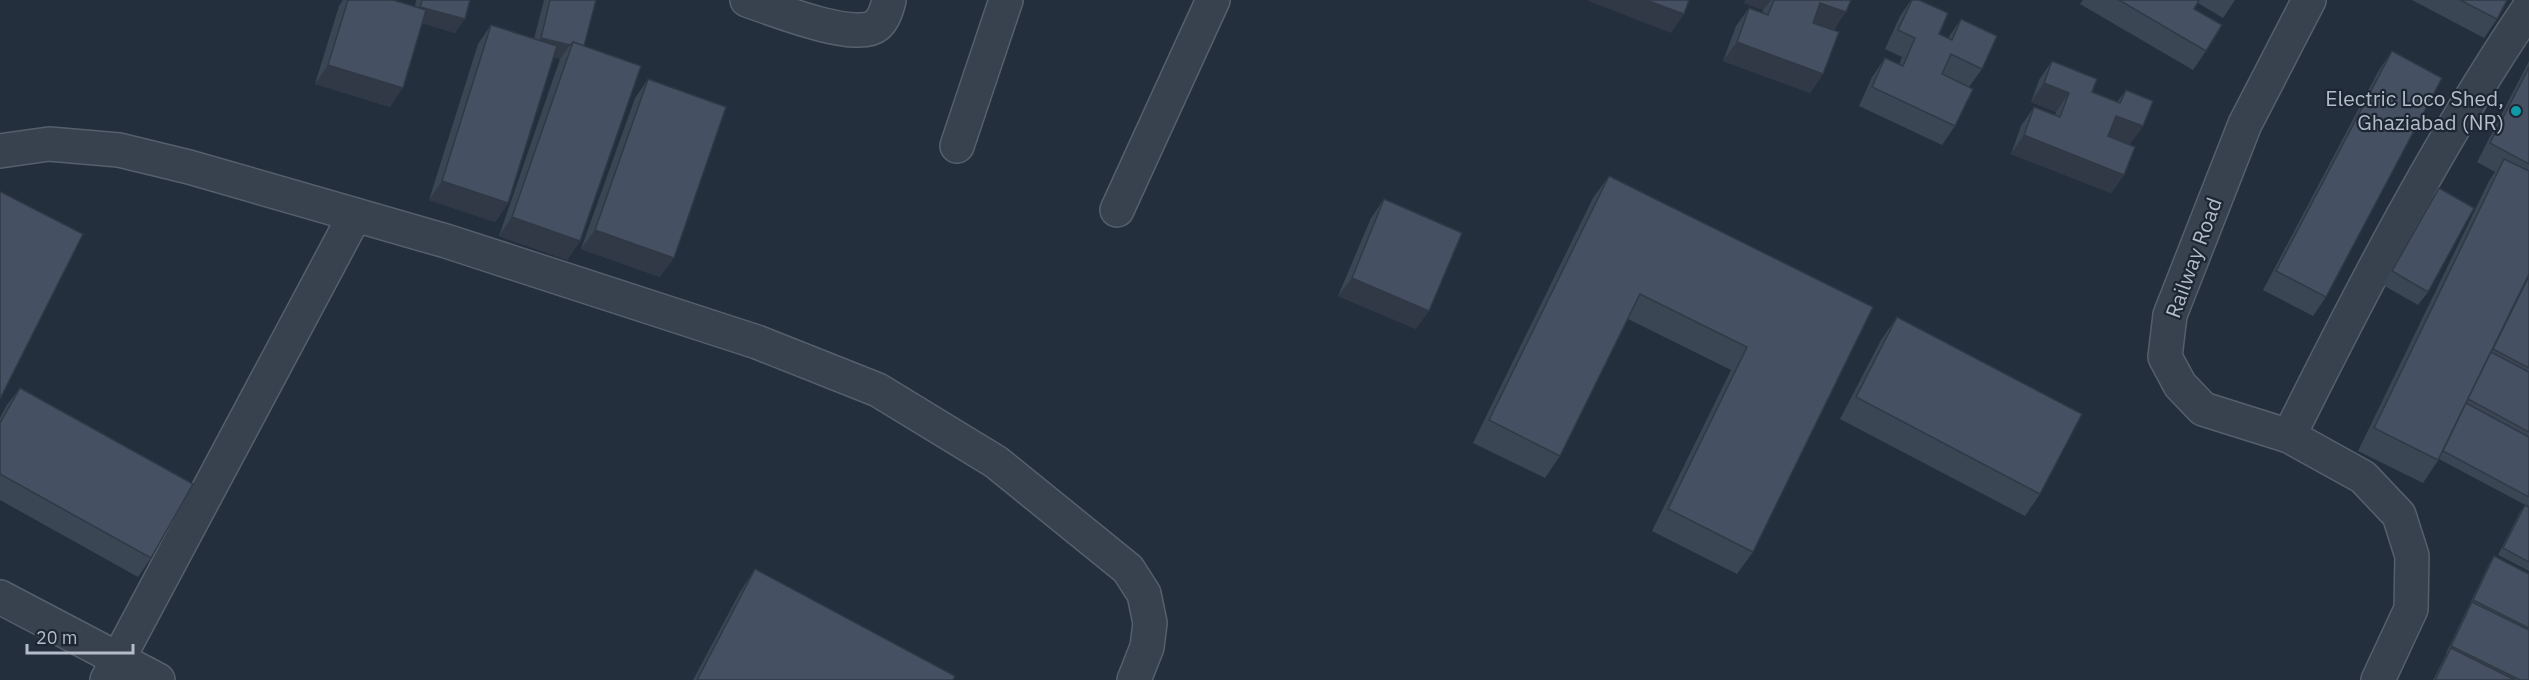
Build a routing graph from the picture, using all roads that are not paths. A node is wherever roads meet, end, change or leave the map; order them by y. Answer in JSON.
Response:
{"nodes":[{"id":1,"x":747,"y":0,"type":"edge"},
{"id":2,"x":889,"y":0,"type":"edge"},
{"id":3,"x":1005,"y":0,"type":"edge"},
{"id":4,"x":1213,"y":0,"type":"edge"},
{"id":5,"x":2309,"y":0,"type":"edge"},
{"id":6,"x":2529,"y":8,"type":"edge"},
{"id":7,"x":957,"y":146,"type":"dead end"},
{"id":8,"x":0,"y":151,"type":"edge"},
{"id":9,"x":1117,"y":210,"type":"dead end"},
{"id":10,"x":355,"y":215,"type":"junction"},
{"id":11,"x":2289,"y":436,"type":"junction"},
{"id":12,"x":0,"y":597,"type":"edge"},
{"id":13,"x":113,"y":670,"type":"edge"},
{"id":14,"x":158,"y":680,"type":"edge"},
{"id":15,"x":1134,"y":680,"type":"edge"},
{"id":16,"x":2378,"y":680,"type":"edge"}],
"edges":[{"from":1,"to":2,"type":"street"},
{"from":3,"to":7,"type":"street"},
{"from":4,"to":9,"type":"street"},
{"from":5,"to":11,"type":"street","name":"Railway Road"},
{"from":6,"to":11,"type":"street"},
{"from":8,"to":10,"type":"street"},
{"from":10,"to":13,"type":"street"},
{"from":10,"to":15,"type":"street"},
{"from":11,"to":16,"type":"street","name":"Railway Road"},
{"from":12,"to":13,"type":"street"},
{"from":13,"to":14,"type":"street"}]}
